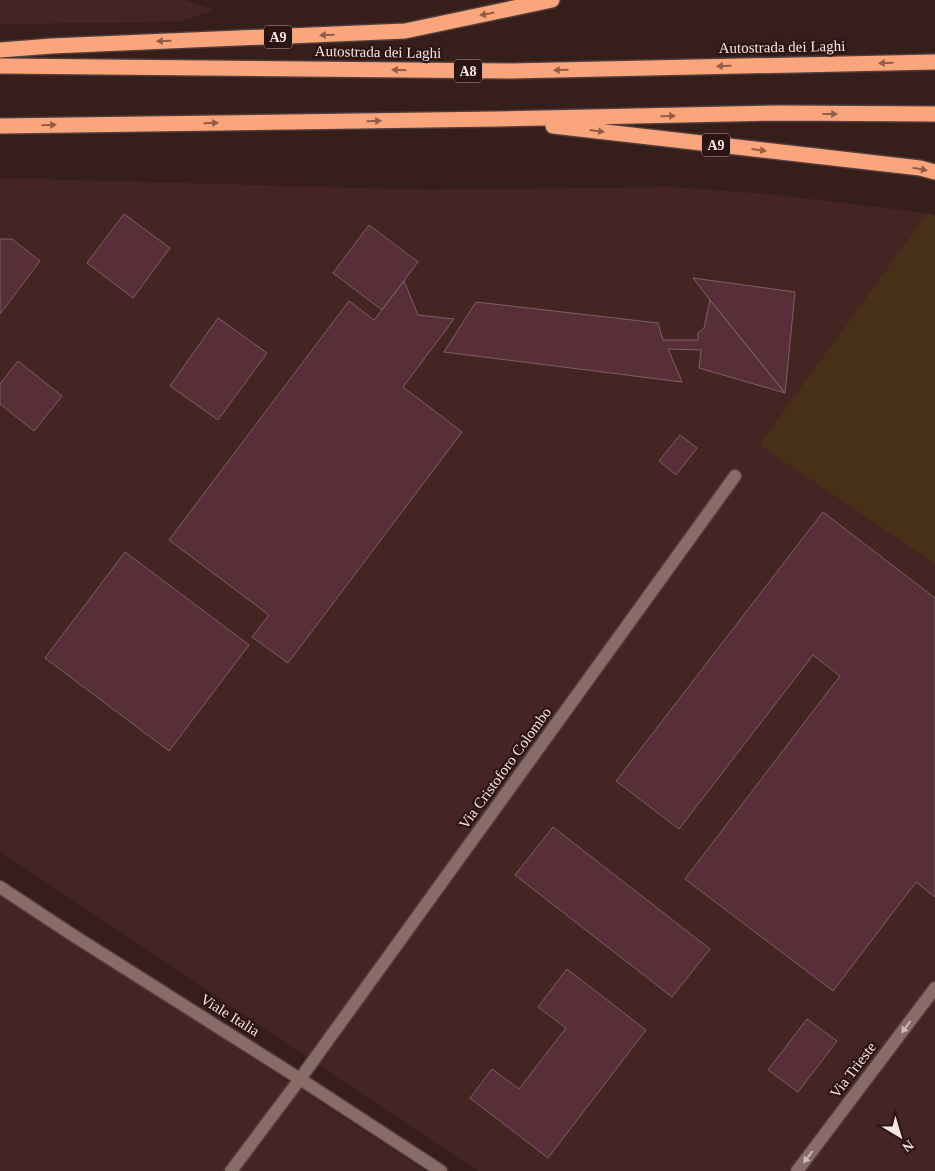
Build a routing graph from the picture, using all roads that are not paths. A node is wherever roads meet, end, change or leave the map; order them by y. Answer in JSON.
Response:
{"nodes":[{"id":1,"x":552,"y":0,"type":"edge"},
{"id":2,"x":0,"y":50,"type":"edge"},
{"id":3,"x":935,"y":62,"type":"edge"},
{"id":4,"x":0,"y":66,"type":"edge"},
{"id":5,"x":935,"y":114,"type":"edge"},
{"id":6,"x":497,"y":119,"type":"junction"},
{"id":7,"x":0,"y":126,"type":"edge"},
{"id":8,"x":935,"y":172,"type":"edge"},
{"id":9,"x":736,"y":476,"type":"dead end"},
{"id":10,"x":0,"y":887,"type":"edge"},
{"id":11,"x":935,"y":988,"type":"edge"},
{"id":12,"x":300,"y":1079,"type":"junction"},
{"id":13,"x":231,"y":1171,"type":"edge"},
{"id":14,"x":441,"y":1171,"type":"edge"},
{"id":15,"x":797,"y":1171,"type":"edge"}],
"edges":[{"from":1,"to":2,"type":"highway","number":"A9","one_way":true},
{"from":3,"to":4,"type":"highway","name":"Autostrada dei Laghi","number":"A8","one_way":true},
{"from":6,"to":5,"type":"highway","one_way":true},
{"from":7,"to":6,"type":"highway","one_way":true},
{"from":6,"to":8,"type":"highway","number":"A9","one_way":true},
{"from":9,"to":12,"type":"street","name":"Via Cristoforo Colombo"},
{"from":10,"to":12,"type":"street","name":"Viale Italia"},
{"from":11,"to":15,"type":"street","name":"Via Trieste","one_way":true},
{"from":12,"to":13,"type":"street","name":"Via Cristoforo Colombo"},
{"from":12,"to":14,"type":"street","name":"Viale Italia"}]}
